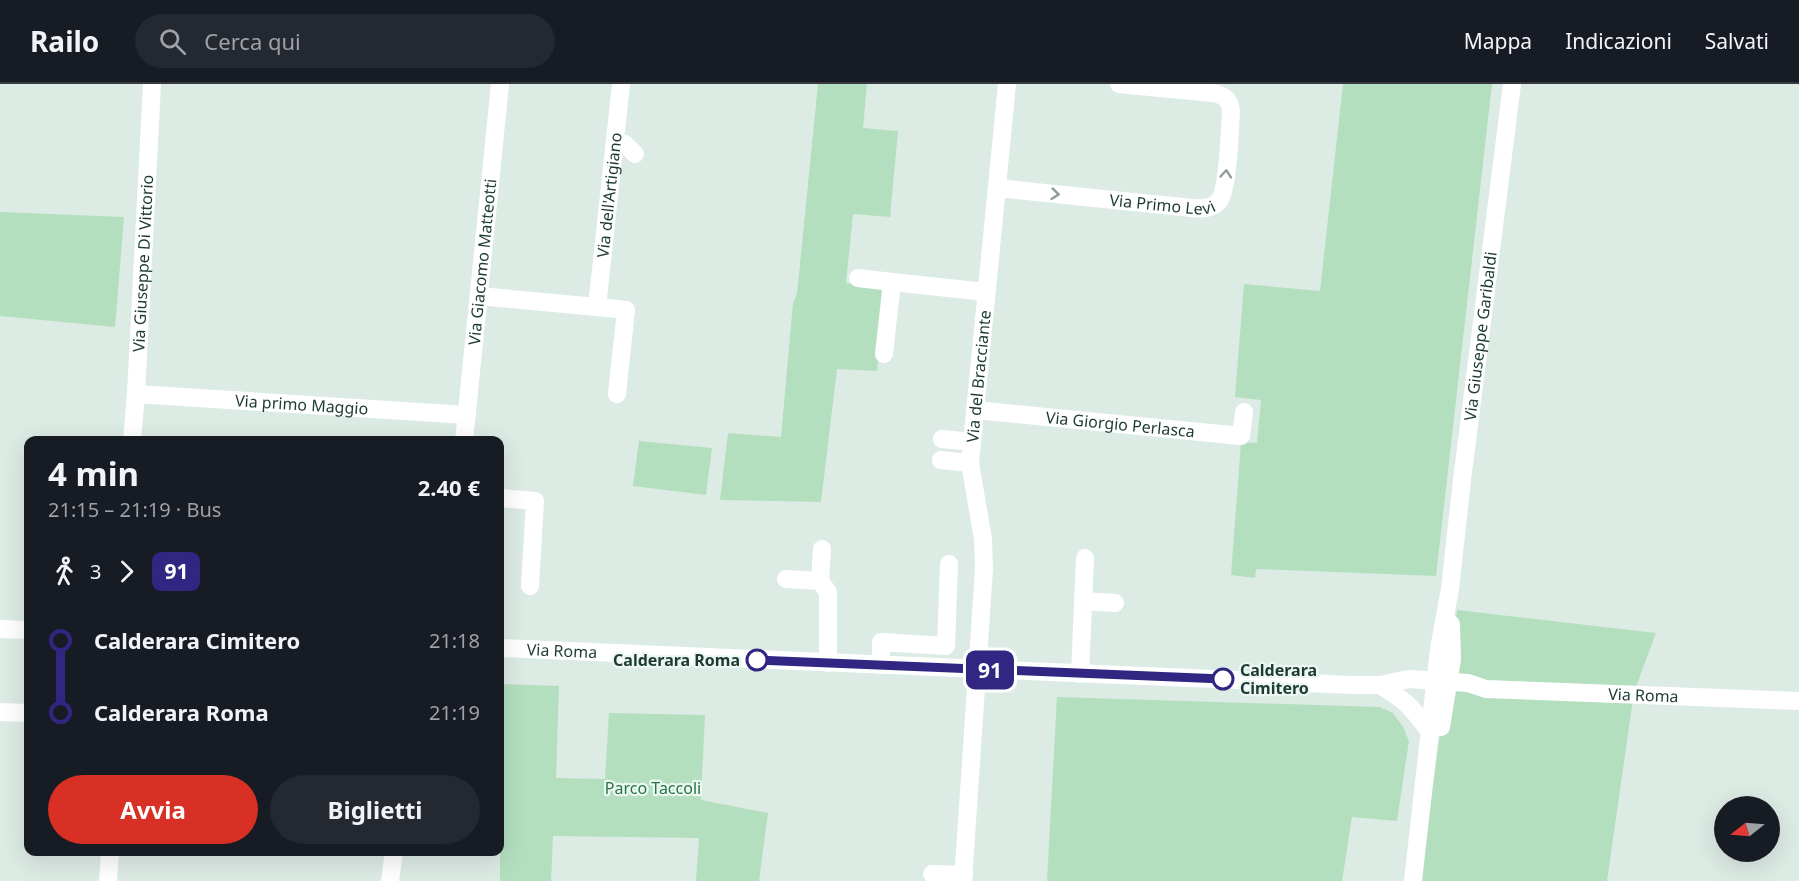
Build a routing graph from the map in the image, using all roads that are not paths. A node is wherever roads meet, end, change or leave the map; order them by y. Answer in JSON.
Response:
{"nodes":[{"id":1,"x":152,"y":84,"type":"edge"},
{"id":2,"x":500,"y":84,"type":"edge"},
{"id":3,"x":621,"y":84,"type":"edge"},
{"id":4,"x":1007,"y":84,"type":"edge"},
{"id":5,"x":1119,"y":84,"type":"edge"},
{"id":6,"x":1512,"y":84,"type":"edge"},
{"id":7,"x":616,"y":143,"type":"junction"},
{"id":8,"x":635,"y":154,"type":"dead end"},
{"id":9,"x":997,"y":188,"type":"junction"},
{"id":10,"x":858,"y":278,"type":"dead end"},
{"id":11,"x":892,"y":282,"type":"junction"},
{"id":12,"x":986,"y":292,"type":"junction"},
{"id":13,"x":479,"y":296,"type":"junction"},
{"id":14,"x":597,"y":307,"type":"junction"},
{"id":15,"x":884,"y":354,"type":"dead end"},
{"id":16,"x":136,"y":394,"type":"junction"},
{"id":17,"x":617,"y":394,"type":"dead end"},
{"id":18,"x":975,"y":410,"type":"junction"},
{"id":19,"x":1244,"y":412,"type":"dead end"},
{"id":20,"x":467,"y":415,"type":"junction"},
{"id":21,"x":132,"y":436,"type":"edge"},
{"id":22,"x":465,"y":436,"type":"edge"},
{"id":23,"x":942,"y":439,"type":"dead end"},
{"id":24,"x":972,"y":442,"type":"junction"},
{"id":25,"x":941,"y":460,"type":"dead end"},
{"id":26,"x":969,"y":463,"type":"junction"},
{"id":27,"x":504,"y":498,"type":"edge"},
{"id":28,"x":822,"y":549,"type":"dead end"},
{"id":29,"x":1085,"y":558,"type":"dead end"},
{"id":30,"x":949,"y":564,"type":"dead end"},
{"id":31,"x":786,"y":579,"type":"dead end"},
{"id":32,"x":820,"y":581,"type":"junction"},
{"id":33,"x":530,"y":586,"type":"dead end"},
{"id":34,"x":1450,"y":589,"type":"junction"},
{"id":35,"x":1083,"y":601,"type":"junction"},
{"id":36,"x":1114,"y":603,"type":"dead end"},
{"id":37,"x":0,"y":629,"type":"edge"},
{"id":38,"x":24,"y":630,"type":"edge"},
{"id":39,"x":946,"y":646,"type":"junction"},
{"id":40,"x":504,"y":648,"type":"edge"},
{"id":41,"x":1452,"y":659,"type":"junction"},
{"id":42,"x":828,"y":663,"type":"junction"},
{"id":43,"x":880,"y":665,"type":"junction"},
{"id":44,"x":946,"y":668,"type":"junction"},
{"id":45,"x":976,"y":669,"type":"junction"},
{"id":46,"x":1080,"y":674,"type":"junction"},
{"id":47,"x":1380,"y":685,"type":"junction"},
{"id":48,"x":1441,"y":688,"type":"junction"},
{"id":49,"x":1486,"y":689,"type":"junction"},
{"id":50,"x":1799,"y":701,"type":"edge"},
{"id":51,"x":0,"y":712,"type":"edge"},
{"id":52,"x":24,"y":713,"type":"edge"},
{"id":53,"x":1429,"y":731,"type":"junction"},
{"id":54,"x":1420,"y":832,"type":"junction"},
{"id":55,"x":110,"y":856,"type":"edge"},
{"id":56,"x":393,"y":856,"type":"edge"},
{"id":57,"x":932,"y":874,"type":"dead end"},
{"id":58,"x":963,"y":878,"type":"edge"},
{"id":59,"x":108,"y":881,"type":"edge"},
{"id":60,"x":390,"y":881,"type":"edge"},
{"id":61,"x":1413,"y":881,"type":"edge"}],
"edges":[{"from":1,"to":16,"type":"street","name":"Via Giuseppe Di Vittorio"},
{"from":2,"to":13,"type":"street","name":"Via Giacomo Matteotti"},
{"from":3,"to":7,"type":"street","name":"Via dell'Artigiano"},
{"from":4,"to":9,"type":"street","name":"Via del Bracciante"},
{"from":9,"to":5,"type":"street","name":"Via Primo Levi","one_way":true},
{"from":6,"to":34,"type":"street","name":"Via Giuseppe Garibaldi"},
{"from":7,"to":8,"type":"street"},
{"from":7,"to":14,"type":"street","name":"Via dell'Artigiano"},
{"from":9,"to":12,"type":"street","name":"Via del Bracciante"},
{"from":10,"to":11,"type":"street"},
{"from":11,"to":12,"type":"street"},
{"from":11,"to":15,"type":"street"},
{"from":12,"to":18,"type":"street","name":"Via del Bracciante"},
{"from":13,"to":14,"type":"street"},
{"from":13,"to":20,"type":"street","name":"Via Giacomo Matteotti"},
{"from":14,"to":17,"type":"street"},
{"from":16,"to":20,"type":"street","name":"Via primo Maggio"},
{"from":16,"to":21,"type":"street","name":"Via Giuseppe Di Vittorio"},
{"from":18,"to":19,"type":"street","name":"Via Giorgio Perlasca"},
{"from":18,"to":24,"type":"street","name":"Via del Bracciante"},
{"from":20,"to":22,"type":"street","name":"Via Giacomo Matteotti"},
{"from":23,"to":24,"type":"street"},
{"from":24,"to":26,"type":"street","name":"Via del Bracciante"},
{"from":25,"to":26,"type":"street"},
{"from":26,"to":45,"type":"street","name":"Via del Bracciante"},
{"from":27,"to":33,"type":"street"},
{"from":28,"to":32,"type":"street"},
{"from":29,"to":35,"type":"street"},
{"from":30,"to":39,"type":"street"},
{"from":31,"to":32,"type":"street"},
{"from":32,"to":42,"type":"street"},
{"from":34,"to":41,"type":"street","name":"Via Giuseppe Garibaldi"},
{"from":34,"to":48,"type":"street","name":"Via Giuseppe Garibaldi"},
{"from":35,"to":36,"type":"street"},
{"from":35,"to":46,"type":"street"},
{"from":37,"to":38,"type":"street"},
{"from":39,"to":43,"type":"street"},
{"from":39,"to":44,"type":"street"},
{"from":40,"to":42,"type":"street","name":"Via Roma"},
{"from":41,"to":48,"type":"street","name":"Via Giuseppe Garibaldi"},
{"from":41,"to":49,"type":"street"},
{"from":42,"to":43,"type":"street","name":"Via Roma"},
{"from":43,"to":44,"type":"street","name":"Via Roma"},
{"from":44,"to":45,"type":"street","name":"Via Roma"},
{"from":45,"to":46,"type":"street","name":"Via Roma"},
{"from":45,"to":58,"type":"street","name":"Via del Bracciante"},
{"from":46,"to":47,"type":"street","name":"Via Roma"},
{"from":47,"to":48,"type":"street","name":"Via Roma"},
{"from":47,"to":53,"type":"street"},
{"from":48,"to":49,"type":"street","name":"Via Roma"},
{"from":48,"to":53,"type":"street"},
{"from":48,"to":54,"type":"street"},
{"from":49,"to":50,"type":"street","name":"Via Roma"},
{"from":51,"to":52,"type":"street"},
{"from":53,"to":54,"type":"street"},
{"from":54,"to":61,"type":"street"},
{"from":55,"to":59,"type":"street"},
{"from":56,"to":60,"type":"street"},
{"from":57,"to":58,"type":"street"}]}
